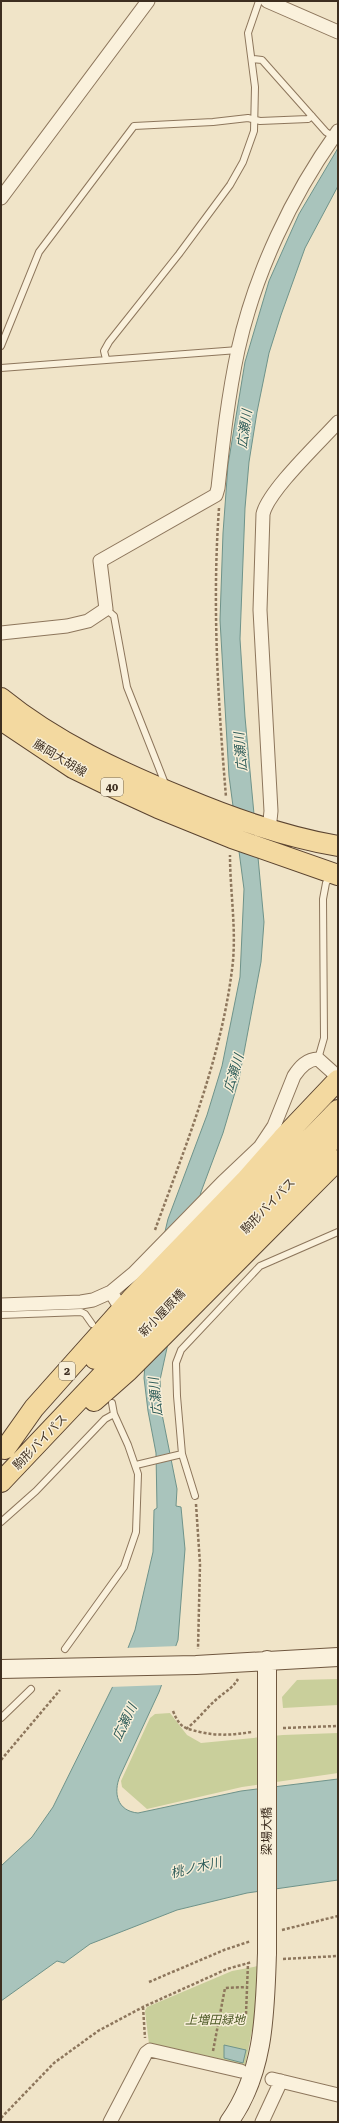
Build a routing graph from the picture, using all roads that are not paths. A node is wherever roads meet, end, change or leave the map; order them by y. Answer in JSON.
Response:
{"nodes":[{"id":1,"x":148,"y":1,"type":"edge"},
{"id":2,"x":259,"y":1,"type":"edge"},
{"id":3,"x":266,"y":1,"type":"edge"},
{"id":4,"x":338,"y":32,"type":"edge"},
{"id":5,"x":253,"y":59,"type":"junction"},
{"id":6,"x":312,"y":116,"type":"junction"},
{"id":7,"x":254,"y":118,"type":"junction"},
{"id":8,"x":336,"y":134,"type":"edge"},
{"id":9,"x":1,"y":198,"type":"edge"},
{"id":10,"x":1,"y":346,"type":"edge"},
{"id":11,"x":238,"y":350,"type":"junction"},
{"id":12,"x":106,"y":359,"type":"junction"},
{"id":13,"x":1,"y":368,"type":"edge"},
{"id":14,"x":338,"y":422,"type":"edge"},
{"id":15,"x":106,"y":609,"type":"junction"},
{"id":16,"x":1,"y":633,"type":"edge"},
{"id":17,"x":1,"y":698,"type":"edge"},
{"id":18,"x":1,"y":720,"type":"edge"},
{"id":19,"x":163,"y":790,"type":"junction"},
{"id":20,"x":266,"y":835,"type":"junction"},
{"id":21,"x":338,"y":846,"type":"edge"},
{"id":22,"x":336,"y":871,"type":"edge"},
{"id":23,"x":318,"y":1060,"type":"junction"},
{"id":24,"x":338,"y":1079,"type":"edge"},
{"id":25,"x":338,"y":1110,"type":"edge"},
{"id":26,"x":338,"y":1134,"type":"edge"},
{"id":27,"x":338,"y":1160,"type":"edge"},
{"id":28,"x":259,"y":1203,"type":"junction"},
{"id":29,"x":338,"y":1232,"type":"edge"},
{"id":30,"x":201,"y":1252,"type":"joint"},
{"id":31,"x":198,"y":1287,"type":"junction"},
{"id":32,"x":111,"y":1292,"type":"junction"},
{"id":33,"x":1,"y":1305,"type":"edge"},
{"id":34,"x":129,"y":1310,"type":"junction"},
{"id":35,"x":1,"y":1316,"type":"edge"},
{"id":36,"x":92,"y":1324,"type":"dead end"},
{"id":37,"x":127,"y":1349,"type":"joint"},
{"id":38,"x":112,"y":1403,"type":"dead end"},
{"id":39,"x":114,"y":1414,"type":"junction"},
{"id":40,"x":41,"y":1442,"type":"junction"},
{"id":41,"x":3,"y":1451,"type":"edge"},
{"id":42,"x":180,"y":1455,"type":"junction"},
{"id":43,"x":136,"y":1465,"type":"junction"},
{"id":44,"x":1,"y":1482,"type":"edge"},
{"id":45,"x":195,"y":1496,"type":"road end"},
{"id":46,"x":1,"y":1522,"type":"edge"},
{"id":47,"x":65,"y":1649,"type":"dead end"},
{"id":48,"x":338,"y":1657,"type":"edge"},
{"id":49,"x":267,"y":1660,"type":"junction"},
{"id":50,"x":1,"y":1669,"type":"edge"},
{"id":51,"x":31,"y":1689,"type":"dead end"},
{"id":52,"x":1,"y":1718,"type":"edge"},
{"id":53,"x":241,"y":2071,"type":"dead end"},
{"id":54,"x":338,"y":2095,"type":"edge"},
{"id":55,"x":110,"y":2122,"type":"edge"},
{"id":56,"x":229,"y":2122,"type":"edge"},
{"id":57,"x":262,"y":2122,"type":"edge"}],
"edges":[{"from":1,"to":9,"type":"street"},
{"from":2,"to":5,"type":"lane"},
{"from":3,"to":4,"type":"street"},
{"from":5,"to":6,"type":"lane"},
{"from":5,"to":7,"type":"lane"},
{"from":6,"to":7,"type":"lane"},
{"from":6,"to":8,"type":"lane"},
{"from":7,"to":10,"type":"lane"},
{"from":7,"to":12,"type":"lane"},
{"from":8,"to":11,"type":"street"},
{"from":11,"to":12,"type":"lane"},
{"from":11,"to":15,"type":"street"},
{"from":12,"to":13,"type":"lane"},
{"from":14,"to":20,"type":"street"},
{"from":15,"to":16,"type":"street"},
{"from":15,"to":19,"type":"lane"},
{"from":17,"to":19,"type":"main road","name":"藤岡大胡線","number":"40"},
{"from":18,"to":20,"type":"main road","name":"藤岡大胡線","number":"40"},
{"from":19,"to":20,"type":"main road","name":"藤岡大胡線","number":"40"},
{"from":20,"to":21,"type":"main road","number":"40"},
{"from":20,"to":22,"type":"main road","number":"40"},
{"from":22,"to":23,"type":"lane"},
{"from":23,"to":24,"type":"street"},
{"from":23,"to":32,"type":"street"},
{"from":24,"to":34,"type":"main road","number":"2"},
{"from":25,"to":28,"type":"main road","name":"駒形バイパス","number":"2"},
{"from":26,"to":28,"type":"main road","name":"駒形バイパス","number":"2"},
{"from":27,"to":31,"type":"main road","number":"2"},
{"from":28,"to":30,"type":"main road","name":"駒形バイパス","number":"2"},
{"from":28,"to":31,"type":"main road","name":"駒形バイパス","number":"2"},
{"from":29,"to":42,"type":"lane"},
{"from":30,"to":34,"type":"main road","name":"新小屋原橋","number":"2"},
{"from":31,"to":37,"type":"main road","name":"新小屋原橋","number":"2"},
{"from":31,"to":40,"type":"main road","number":"2"},
{"from":32,"to":33,"type":"street"},
{"from":32,"to":34,"type":"street"},
{"from":34,"to":41,"type":"main road","name":"駒形バイパス","number":"2"},
{"from":35,"to":36,"type":"lane"},
{"from":37,"to":40,"type":"main road","name":"駒形バイパス","number":"2"},
{"from":38,"to":39,"type":"lane"},
{"from":39,"to":43,"type":"lane"},
{"from":39,"to":46,"type":"lane"},
{"from":40,"to":44,"type":"main road","name":"駒形バイパス","number":"2"},
{"from":42,"to":43,"type":"lane"},
{"from":42,"to":45,"type":"lane"},
{"from":43,"to":47,"type":"lane"},
{"from":48,"to":49,"type":"street"},
{"from":49,"to":50,"type":"street"},
{"from":49,"to":56,"type":"street","name":"梁場大橋","bridge":true},
{"from":51,"to":52,"type":"lane"},
{"from":53,"to":55,"type":"street"},
{"from":54,"to":57,"type":"street"}]}
